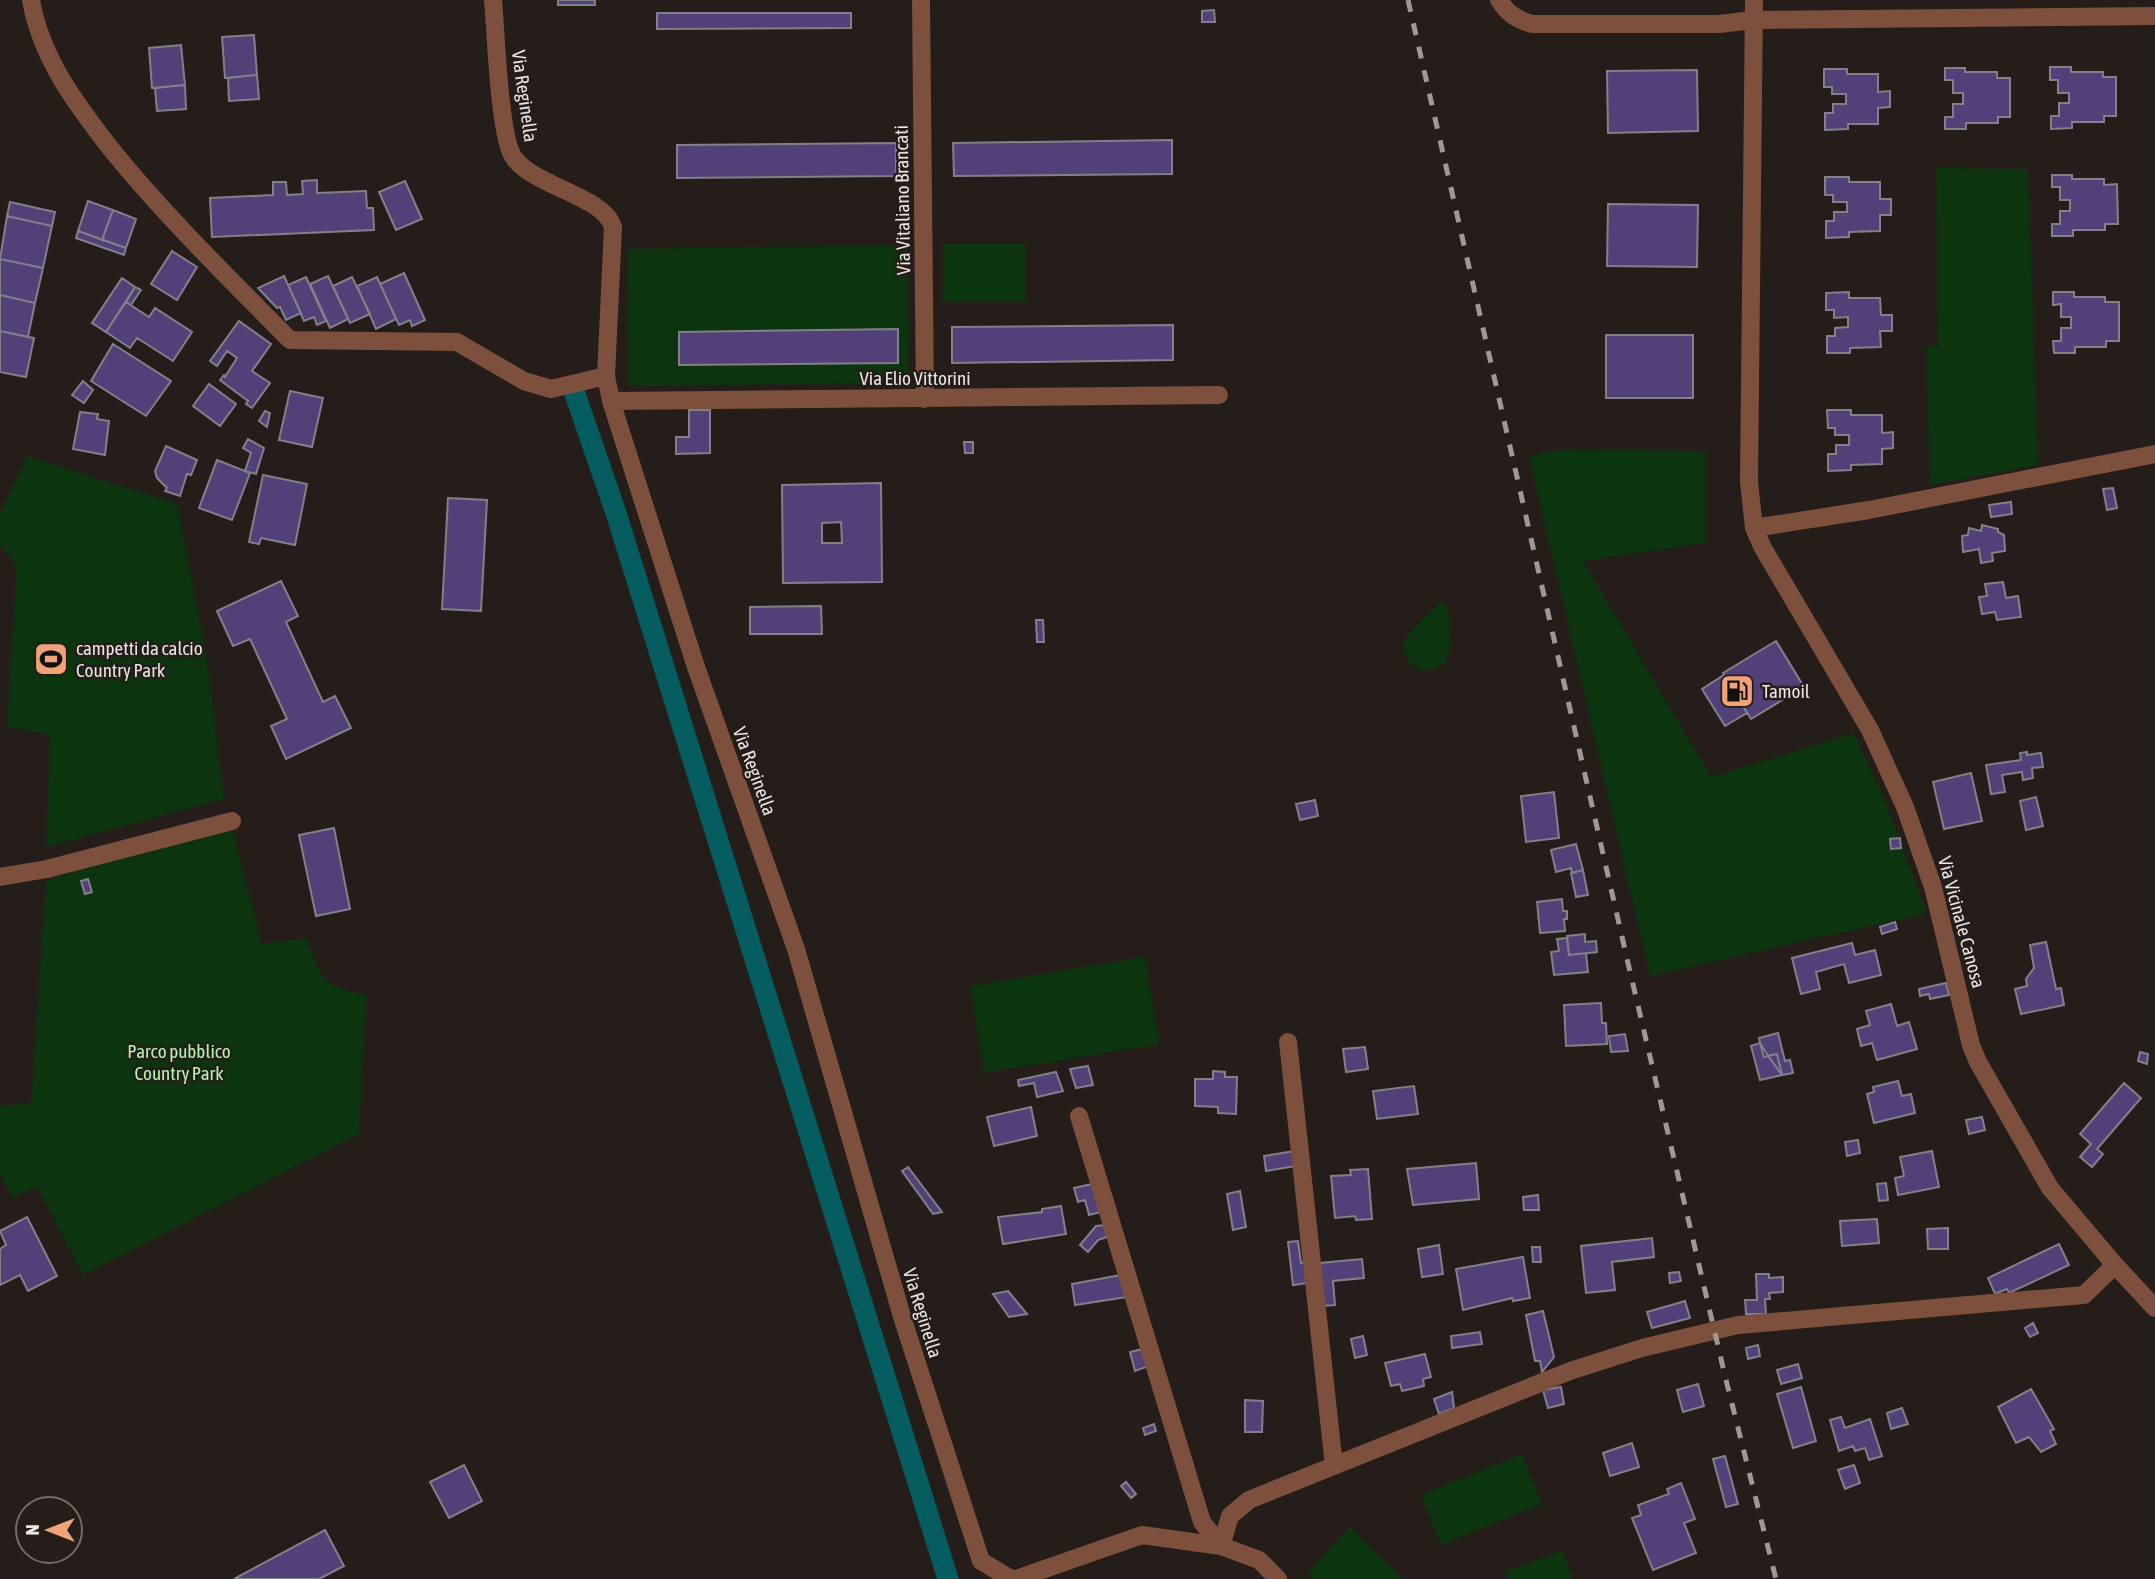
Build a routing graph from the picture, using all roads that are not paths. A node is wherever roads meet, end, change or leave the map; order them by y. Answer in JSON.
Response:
{"nodes":[{"id":1,"x":31,"y":0,"type":"edge"},
{"id":2,"x":493,"y":0,"type":"edge"},
{"id":3,"x":921,"y":0,"type":"edge"},
{"id":4,"x":1499,"y":0,"type":"edge"},
{"id":5,"x":1754,"y":0,"type":"edge"},
{"id":6,"x":2155,"y":16,"type":"edge"},
{"id":7,"x":1753,"y":20,"type":"junction"},
{"id":8,"x":597,"y":378,"type":"junction"},
{"id":9,"x":1219,"y":395,"type":"dead end"},
{"id":10,"x":925,"y":399,"type":"junction"},
{"id":11,"x":611,"y":401,"type":"junction"},
{"id":12,"x":2155,"y":454,"type":"edge"},
{"id":13,"x":1754,"y":528,"type":"junction"},
{"id":14,"x":232,"y":821,"type":"dead end"},
{"id":15,"x":0,"y":877,"type":"edge"},
{"id":16,"x":1289,"y":1042,"type":"dead end"},
{"id":17,"x":1079,"y":1116,"type":"dead end"},
{"id":18,"x":2115,"y":1265,"type":"junction"},
{"id":19,"x":2155,"y":1308,"type":"edge"},
{"id":20,"x":1334,"y":1466,"type":"junction"},
{"id":21,"x":1221,"y":1546,"type":"junction"},
{"id":22,"x":1014,"y":1579,"type":"edge"},
{"id":23,"x":1278,"y":1579,"type":"edge"}],
"edges":[{"from":1,"to":8,"type":"street"},
{"from":2,"to":8,"type":"street","name":"Via Reginella"},
{"from":3,"to":10,"type":"street","name":"Via Vitaliano Brancati"},
{"from":4,"to":7,"type":"street"},
{"from":5,"to":7,"type":"street","name":"Via Vicinale Canosa"},
{"from":6,"to":7,"type":"street"},
{"from":7,"to":13,"type":"street","name":"Via Vicinale Canosa"},
{"from":8,"to":11,"type":"street","name":"Via Reginella"},
{"from":9,"to":10,"type":"street","name":"Via Elio Vittorini"},
{"from":10,"to":11,"type":"street","name":"Via Elio Vittorini"},
{"from":11,"to":22,"type":"street","name":"Via Reginella"},
{"from":12,"to":13,"type":"street"},
{"from":13,"to":18,"type":"street","name":"Via Vicinale Canosa"},
{"from":14,"to":15,"type":"street"},
{"from":16,"to":20,"type":"street"},
{"from":17,"to":21,"type":"street"},
{"from":18,"to":19,"type":"street","name":"Via Vicinale Canosa"},
{"from":18,"to":20,"type":"street"},
{"from":20,"to":21,"type":"street"},
{"from":21,"to":22,"type":"street","name":"Via Reginella"},
{"from":21,"to":23,"type":"street","name":"Via Reginella"}]}
